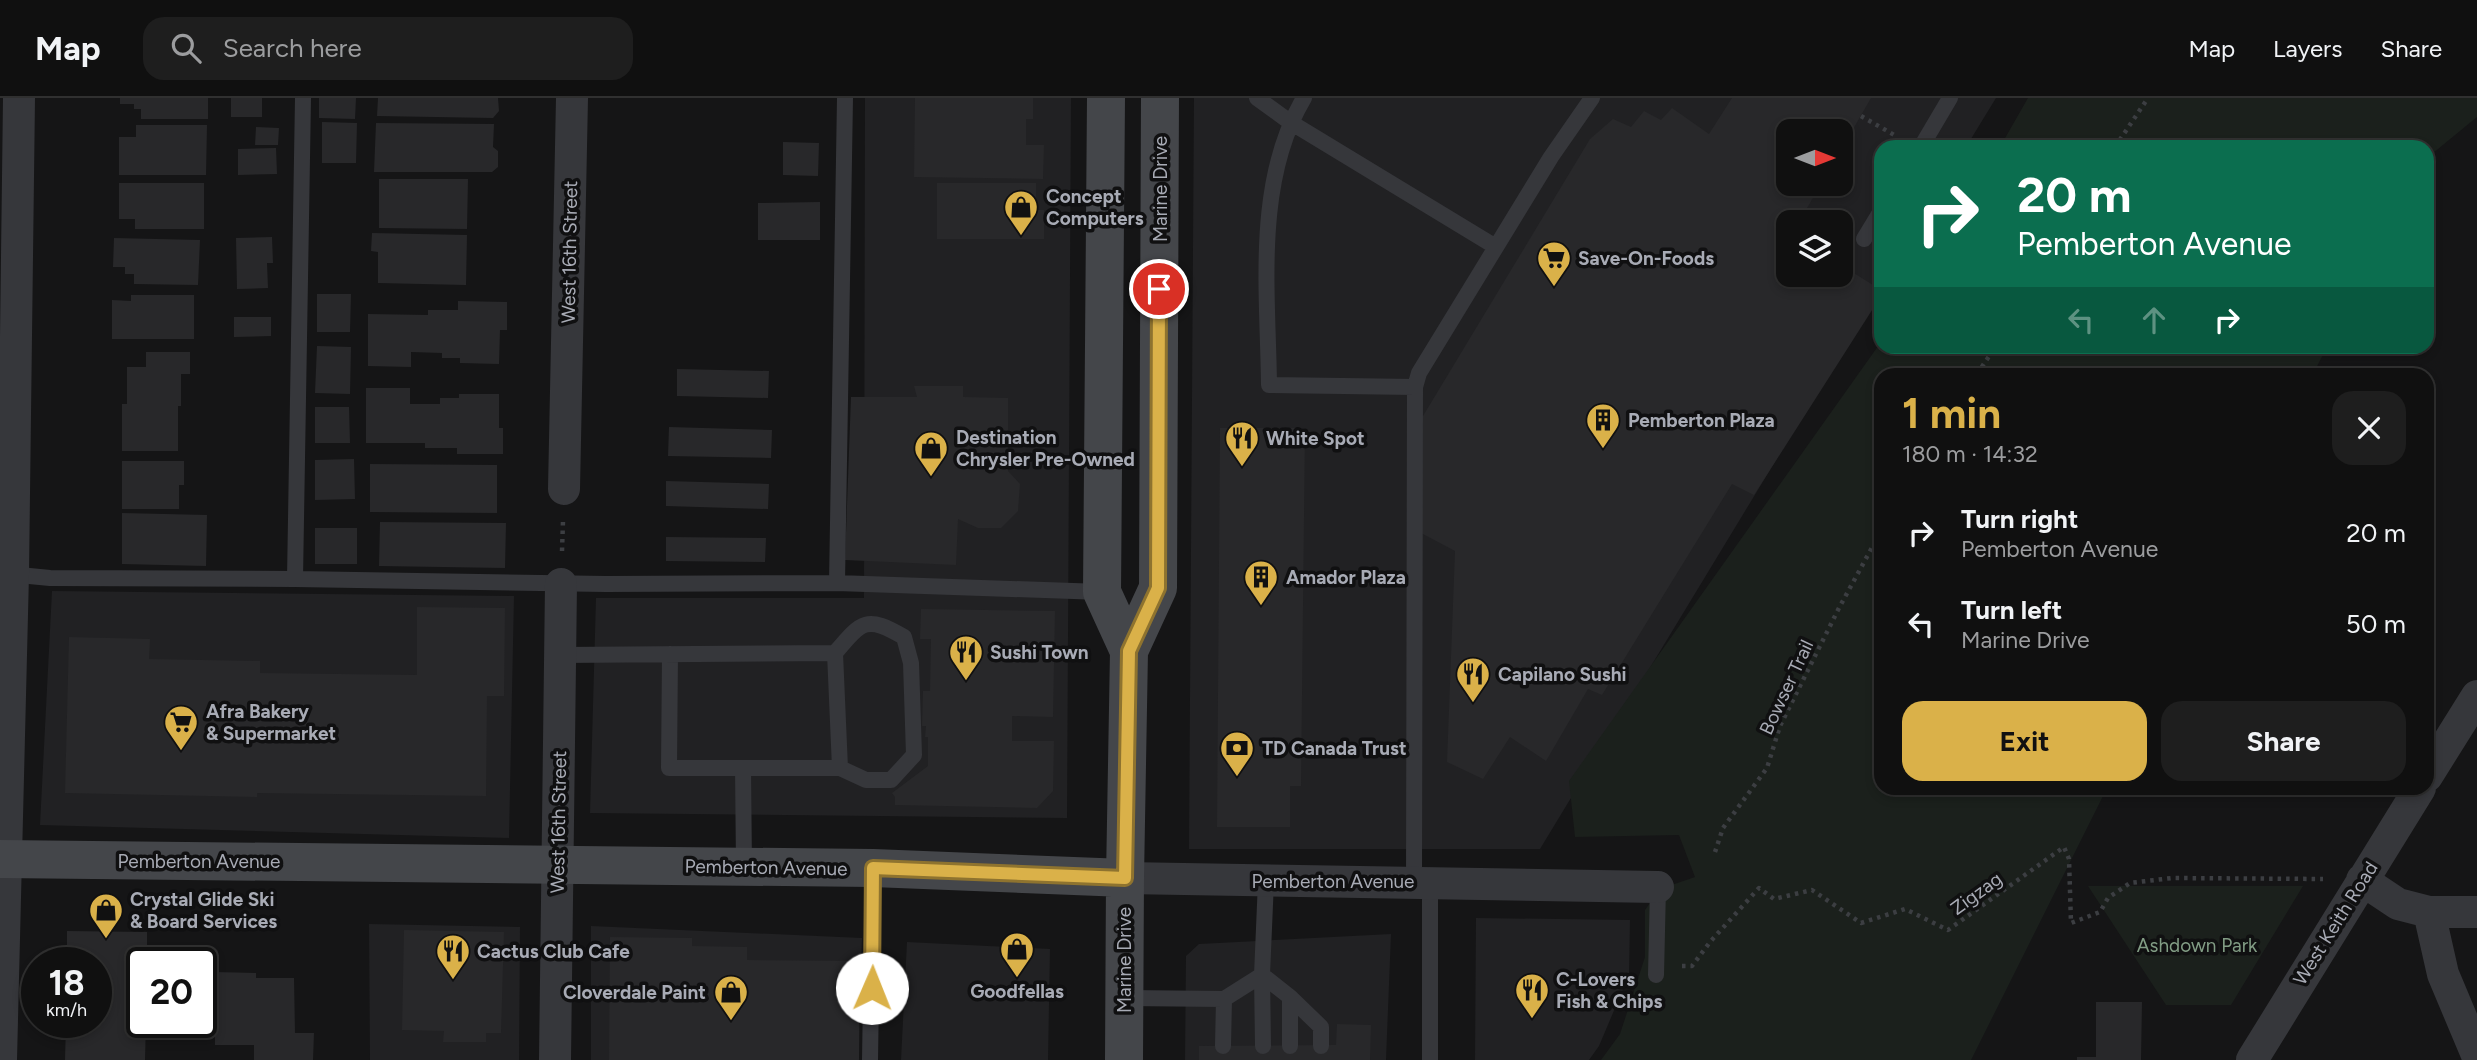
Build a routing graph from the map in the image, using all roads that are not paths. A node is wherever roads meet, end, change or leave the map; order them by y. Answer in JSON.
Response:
{"nodes":[{"id":1,"x":19,"y":98,"type":"edge"},
{"id":2,"x":303,"y":98,"type":"edge"},
{"id":3,"x":572,"y":98,"type":"edge"},
{"id":4,"x":845,"y":98,"type":"edge"},
{"id":5,"x":1107,"y":98,"type":"edge"},
{"id":6,"x":1160,"y":98,"type":"edge"},
{"id":7,"x":1257,"y":98,"type":"edge"},
{"id":8,"x":1304,"y":98,"type":"edge"},
{"id":9,"x":1592,"y":98,"type":"edge"},
{"id":10,"x":1950,"y":98,"type":"edge"},
{"id":11,"x":1290,"y":122,"type":"junction"},
{"id":12,"x":1925,"y":140,"type":"edge"},
{"id":13,"x":1874,"y":223,"type":"edge"},
{"id":14,"x":1864,"y":239,"type":"dead end"},
{"id":15,"x":1496,"y":247,"type":"junction"},
{"id":16,"x":1415,"y":387,"type":"junction"},
{"id":17,"x":565,"y":489,"type":"road end"},
{"id":18,"x":6,"y":574,"type":"edge"},
{"id":19,"x":295,"y":579,"type":"junction"},
{"id":20,"x":837,"y":583,"type":"junction"},
{"id":21,"x":561,"y":584,"type":"junction"},
{"id":22,"x":1102,"y":592,"type":"junction"},
{"id":23,"x":1129,"y":651,"type":"junction"},
{"id":24,"x":835,"y":653,"type":"junction"},
{"id":25,"x":560,"y":654,"type":"junction"},
{"id":26,"x":670,"y":654,"type":"junction"},
{"id":27,"x":2477,"y":696,"type":"edge"},
{"id":28,"x":2434,"y":765,"type":"edge"},
{"id":29,"x":743,"y":768,"type":"junction"},
{"id":30,"x":840,"y":768,"type":"junction"},
{"id":31,"x":2416,"y":795,"type":"edge"},
{"id":32,"x":3,"y":859,"type":"edge"},
{"id":33,"x":556,"y":863,"type":"junction"},
{"id":34,"x":744,"y":866,"type":"junction"},
{"id":35,"x":873,"y":868,"type":"junction"},
{"id":36,"x":1125,"y":878,"type":"junction"},
{"id":37,"x":2362,"y":880,"type":"junction"},
{"id":38,"x":1266,"y":881,"type":"junction"},
{"id":39,"x":1422,"y":882,"type":"junction"},
{"id":40,"x":1658,"y":887,"type":"joint"},
{"id":41,"x":2429,"y":912,"type":"junction"},
{"id":42,"x":2477,"y":912,"type":"edge"},
{"id":43,"x":1262,"y":975,"type":"junction"},
{"id":44,"x":1656,"y":975,"type":"dead end"},
{"id":45,"x":1290,"y":997,"type":"junction"},
{"id":46,"x":1125,"y":998,"type":"junction"},
{"id":47,"x":1224,"y":999,"type":"junction"},
{"id":48,"x":1223,"y":1046,"type":"dead end"},
{"id":49,"x":1263,"y":1046,"type":"dead end"},
{"id":50,"x":1290,"y":1046,"type":"dead end"},
{"id":51,"x":1321,"y":1046,"type":"dead end"},
{"id":52,"x":2477,"y":1055,"type":"edge"},
{"id":53,"x":1,"y":1060,"type":"edge"},
{"id":54,"x":555,"y":1060,"type":"edge"},
{"id":55,"x":870,"y":1060,"type":"edge"},
{"id":56,"x":1124,"y":1060,"type":"edge"},
{"id":57,"x":1430,"y":1060,"type":"edge"},
{"id":58,"x":2252,"y":1060,"type":"edge"}],
"edges":[{"from":1,"to":18,"type":"street"},
{"from":2,"to":19,"type":"lane"},
{"from":3,"to":17,"type":"street","name":"West 16th Street"},
{"from":4,"to":20,"type":"lane"},
{"from":5,"to":22,"type":"main road","name":"Marine Drive"},
{"from":6,"to":23,"type":"main road","name":"Marine Drive"},
{"from":7,"to":11,"type":"lane"},
{"from":8,"to":11,"type":"lane"},
{"from":9,"to":15,"type":"lane"},
{"from":10,"to":12,"type":"lane"},
{"from":11,"to":15,"type":"lane"},
{"from":11,"to":16,"type":"lane"},
{"from":13,"to":14,"type":"lane"},
{"from":15,"to":16,"type":"lane"},
{"from":16,"to":39,"type":"lane"},
{"from":18,"to":19,"type":"lane"},
{"from":18,"to":32,"type":"street"},
{"from":19,"to":21,"type":"lane"},
{"from":20,"to":21,"type":"lane"},
{"from":20,"to":22,"type":"lane"},
{"from":21,"to":25,"type":"street","name":"West 16th Street"},
{"from":22,"to":23,"type":"main road","name":"Marine Drive"},
{"from":23,"to":36,"type":"main road","name":"Marine Drive"},
{"from":24,"to":26,"type":"lane"},
{"from":24,"to":30,"type":"lane"},
{"from":24,"to":30,"type":"lane"},
{"from":25,"to":26,"type":"lane"},
{"from":25,"to":33,"type":"street","name":"West 16th Street"},
{"from":26,"to":29,"type":"lane"},
{"from":27,"to":28,"type":"street"},
{"from":29,"to":30,"type":"lane"},
{"from":29,"to":34,"type":"lane"},
{"from":31,"to":37,"type":"street","name":"West Keith Road"},
{"from":32,"to":33,"type":"main road","name":"Pemberton Avenue"},
{"from":32,"to":53,"type":"street"},
{"from":33,"to":34,"type":"main road","name":"Pemberton Avenue"},
{"from":33,"to":54,"type":"street","name":"West 16th Street"},
{"from":34,"to":35,"type":"main road","name":"Pemberton Avenue"},
{"from":35,"to":36,"type":"main road","name":"Pemberton Avenue"},
{"from":35,"to":55,"type":"lane"},
{"from":36,"to":38,"type":"street","name":"Pemberton Avenue"},
{"from":36,"to":46,"type":"main road","name":"Marine Drive"},
{"from":37,"to":41,"type":"street"},
{"from":37,"to":58,"type":"street","name":"West Keith Road"},
{"from":38,"to":39,"type":"street","name":"Pemberton Avenue"},
{"from":38,"to":43,"type":"lane"},
{"from":39,"to":40,"type":"street","name":"Pemberton Avenue"},
{"from":39,"to":57,"type":"lane"},
{"from":40,"to":44,"type":"lane"},
{"from":41,"to":42,"type":"street"},
{"from":41,"to":52,"type":"street"},
{"from":43,"to":45,"type":"lane"},
{"from":43,"to":47,"type":"lane"},
{"from":43,"to":49,"type":"lane"},
{"from":45,"to":50,"type":"lane"},
{"from":45,"to":51,"type":"lane"},
{"from":46,"to":47,"type":"lane"},
{"from":46,"to":56,"type":"main road","name":"Marine Drive"},
{"from":47,"to":48,"type":"lane"}]}
